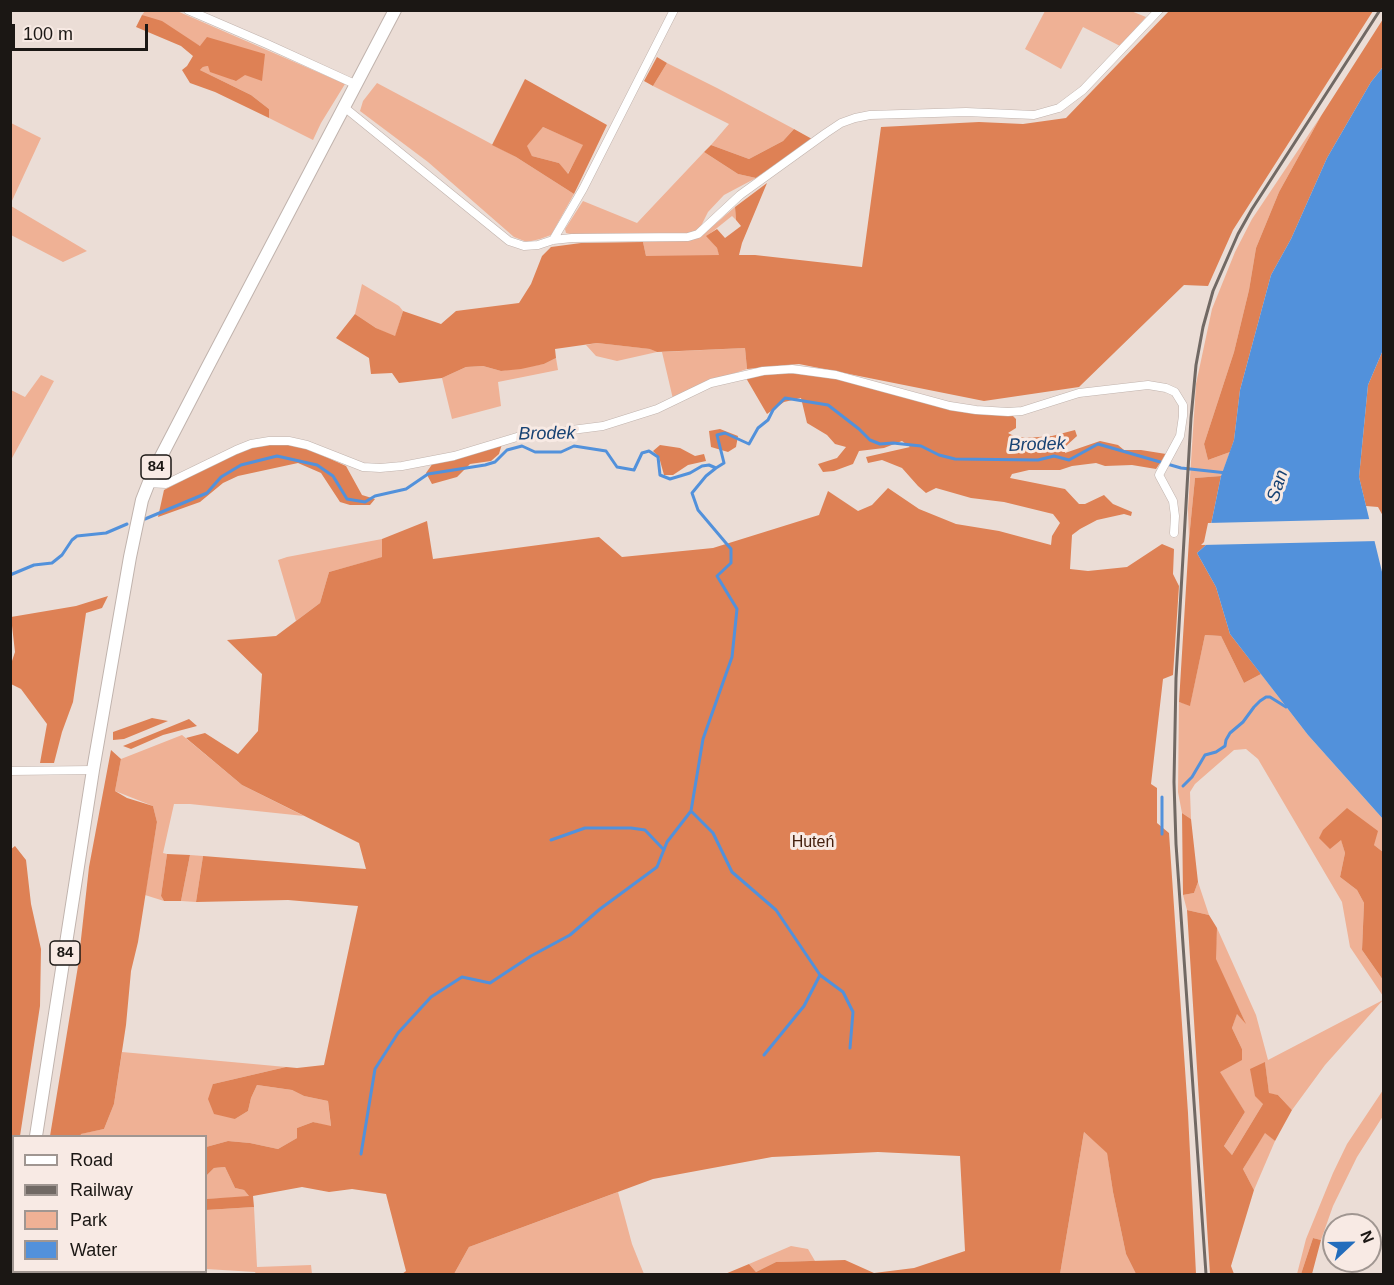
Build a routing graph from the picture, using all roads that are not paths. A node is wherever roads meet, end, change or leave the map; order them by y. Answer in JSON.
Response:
{"nodes":[{"id":1,"x":188,"y":10,"type":"edge"},
{"id":2,"x":395,"y":10,"type":"edge"},
{"id":3,"x":674,"y":10,"type":"edge"},
{"id":4,"x":1160,"y":10,"type":"edge"},
{"id":5,"x":357,"y":85,"type":"junction"},
{"id":6,"x":345,"y":107,"type":"junction"},
{"id":7,"x":553,"y":240,"type":"junction"},
{"id":8,"x":148,"y":483,"type":"junction"},
{"id":9,"x":1174,"y":533,"type":"dead end"},
{"id":10,"x":93,"y":770,"type":"junction"},
{"id":11,"x":10,"y":771,"type":"edge"},
{"id":12,"x":36,"y":1135,"type":"edge"}],
"edges":[{"from":1,"to":5,"type":"street"},
{"from":2,"to":5,"type":"main road","number":"84"},
{"from":3,"to":7,"type":"street"},
{"from":4,"to":7,"type":"street"},
{"from":5,"to":6,"type":"main road","number":"84"},
{"from":6,"to":7,"type":"street"},
{"from":6,"to":8,"type":"main road","number":"84"},
{"from":8,"to":9,"type":"street"},
{"from":8,"to":10,"type":"main road","number":"84"},
{"from":10,"to":11,"type":"street"},
{"from":10,"to":12,"type":"main road","number":"84"}]}
